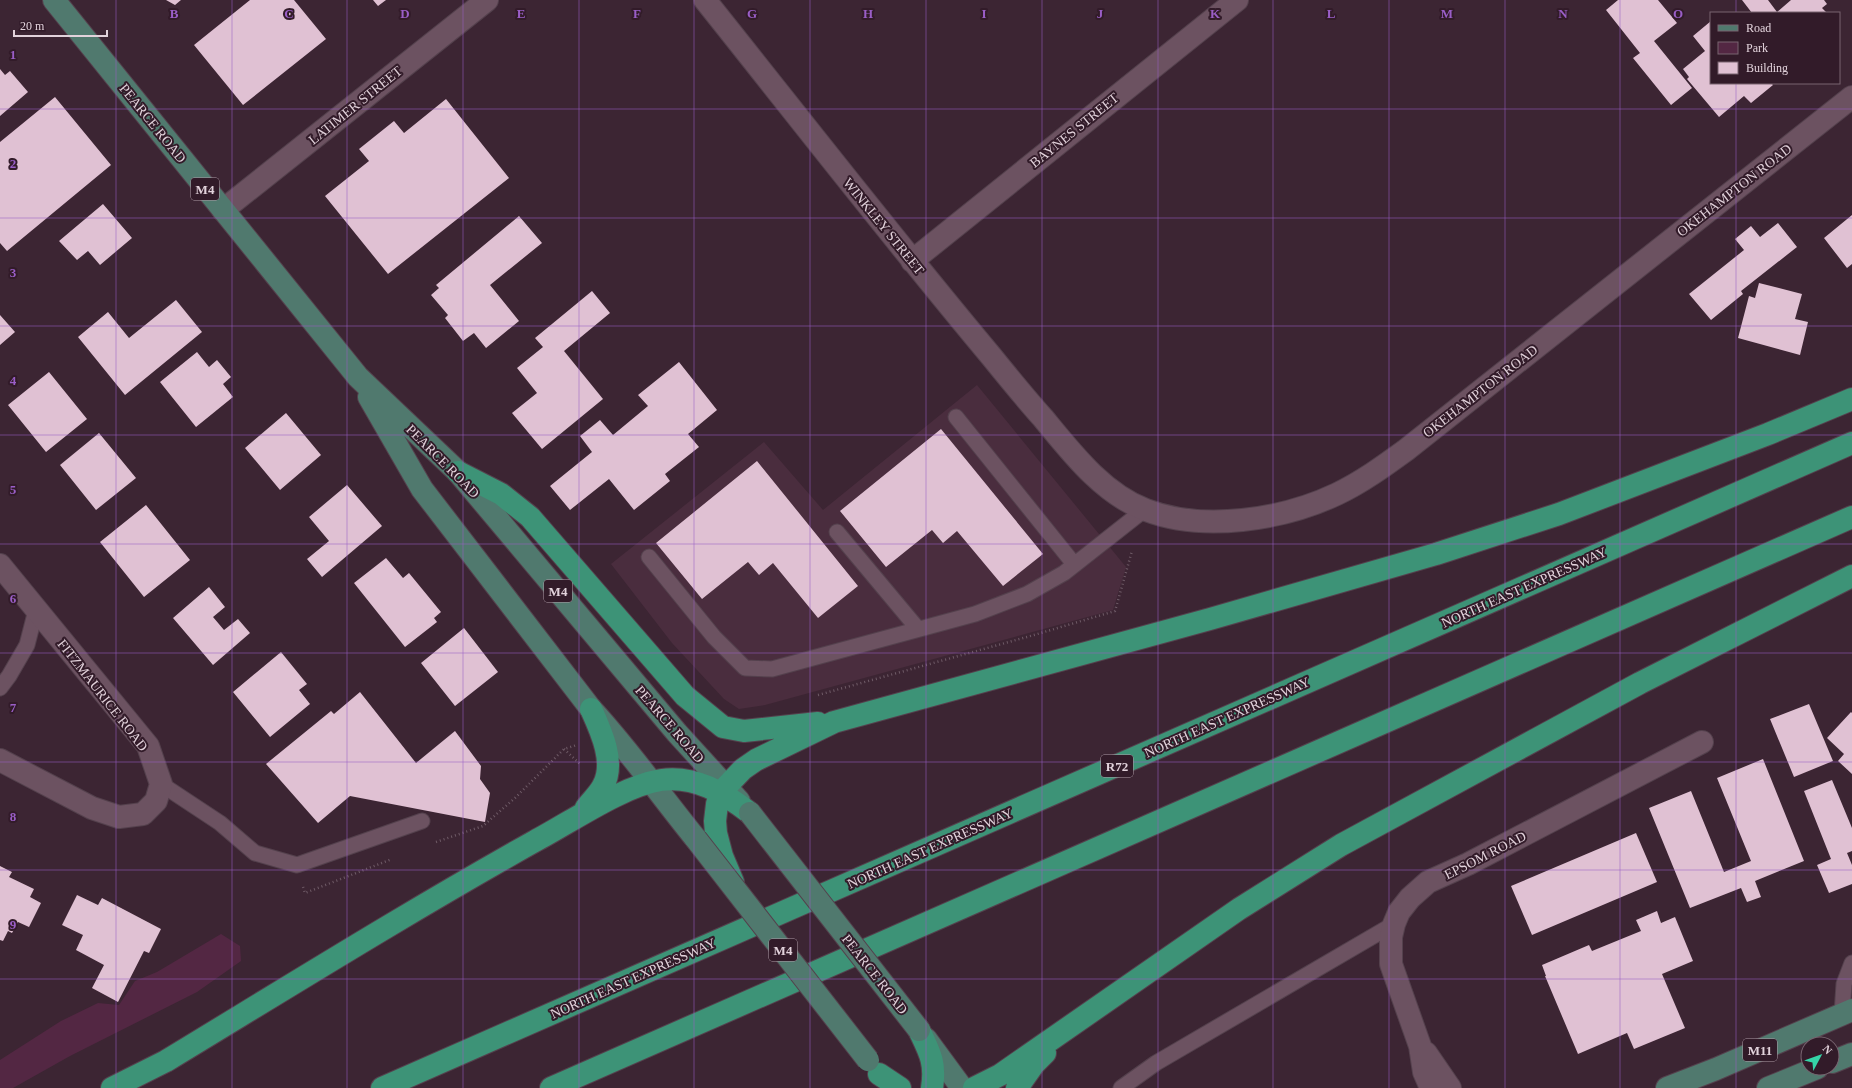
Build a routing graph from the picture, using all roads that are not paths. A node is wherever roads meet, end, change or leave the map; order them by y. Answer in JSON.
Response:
{"nodes":[{"id":1,"x":54,"y":0,"type":"edge"},
{"id":2,"x":487,"y":0,"type":"edge"},
{"id":3,"x":705,"y":0,"type":"edge"},
{"id":4,"x":1237,"y":0,"type":"edge"},
{"id":5,"x":1852,"y":97,"type":"edge"},
{"id":6,"x":223,"y":210,"type":"junction"},
{"id":7,"x":912,"y":261,"type":"junction"},
{"id":8,"x":358,"y":378,"type":"junction"},
{"id":9,"x":1852,"y":399,"type":"edge"},
{"id":10,"x":956,"y":417,"type":"dead end"},
{"id":11,"x":1852,"y":443,"type":"edge"},
{"id":12,"x":1067,"y":448,"type":"joint"},
{"id":13,"x":458,"y":472,"type":"junction"},
{"id":14,"x":1144,"y":510,"type":"junction"},
{"id":15,"x":1852,"y":517,"type":"edge"},
{"id":16,"x":837,"y":532,"type":"dead end"},
{"id":17,"x":649,"y":557,"type":"dead end"},
{"id":18,"x":1074,"y":564,"type":"junction"},
{"id":19,"x":0,"y":565,"type":"edge"},
{"id":20,"x":1852,"y":576,"type":"edge"},
{"id":21,"x":36,"y":610,"type":"junction"},
{"id":22,"x":918,"y":629,"type":"junction"},
{"id":23,"x":0,"y":688,"type":"edge"},
{"id":24,"x":591,"y":709,"type":"junction"},
{"id":25,"x":834,"y":722,"type":"junction"},
{"id":26,"x":1702,"y":742,"type":"dead end"},
{"id":27,"x":0,"y":760,"type":"edge"},
{"id":28,"x":650,"y":783,"type":"junction"},
{"id":29,"x":161,"y":784,"type":"junction"},
{"id":30,"x":724,"y":789,"type":"junction"},
{"id":31,"x":750,"y":813,"type":"joint"},
{"id":32,"x":579,"y":817,"type":"junction"},
{"id":33,"x":422,"y":822,"type":"dead end"},
{"id":34,"x":706,"y":836,"type":"junction"},
{"id":35,"x":1394,"y":924,"type":"junction"},
{"id":36,"x":1852,"y":963,"type":"edge"},
{"id":37,"x":1847,"y":1012,"type":"edge"},
{"id":38,"x":1072,"y":1024,"type":"junction"},
{"id":39,"x":919,"y":1030,"type":"junction"},
{"id":40,"x":1420,"y":1046,"type":"junction"},
{"id":41,"x":1852,"y":1054,"type":"edge"},
{"id":42,"x":1840,"y":1059,"type":"edge"},
{"id":43,"x":879,"y":1074,"type":"edge"},
{"id":44,"x":1800,"y":1075,"type":"edge"},
{"id":45,"x":112,"y":1088,"type":"edge"},
{"id":46,"x":382,"y":1088,"type":"edge"},
{"id":47,"x":551,"y":1088,"type":"edge"},
{"id":48,"x":900,"y":1088,"type":"edge"},
{"id":49,"x":932,"y":1088,"type":"edge"},
{"id":50,"x":962,"y":1088,"type":"edge"},
{"id":51,"x":974,"y":1088,"type":"edge"},
{"id":52,"x":1017,"y":1088,"type":"edge"},
{"id":53,"x":1121,"y":1088,"type":"edge"},
{"id":54,"x":1431,"y":1088,"type":"edge"},
{"id":55,"x":1450,"y":1088,"type":"edge"},
{"id":56,"x":1667,"y":1088,"type":"edge"},
{"id":57,"x":1768,"y":1088,"type":"edge"}],
"edges":[{"from":1,"to":6,"type":"main road","name":"PEARCE ROAD","number":"M4"},
{"from":2,"to":6,"type":"street","name":"LATIMER STREET"},
{"from":3,"to":7,"type":"street","name":"WINKLEY STREET"},
{"from":4,"to":7,"type":"street","name":"BAYNES STREET"},
{"from":5,"to":14,"type":"street","name":"OKEHAMPTON ROAD"},
{"from":6,"to":8,"type":"main road","name":"PEARCE ROAD","number":"M4"},
{"from":7,"to":12,"type":"street","name":"WINKLEY STREET"},
{"from":8,"to":13,"type":"main road","name":"PEARCE ROAD","number":"M4"},
{"from":8,"to":24,"type":"main road","name":"PEARCE ROAD","number":"M4"},
{"from":9,"to":25,"type":"highway"},
{"from":10,"to":18,"type":"lane"},
{"from":11,"to":46,"type":"highway","name":"NORTH EAST EXPRESSWAY","number":"R72"},
{"from":12,"to":14,"type":"street","name":"OKEHAMPTON ROAD"},
{"from":13,"to":25,"type":"highway"},
{"from":13,"to":30,"type":"main road","name":"PEARCE ROAD","number":"M4"},
{"from":14,"to":18,"type":"lane"},
{"from":15,"to":47,"type":"highway"},
{"from":16,"to":22,"type":"lane"},
{"from":17,"to":22,"type":"lane"},
{"from":18,"to":22,"type":"lane"},
{"from":19,"to":21,"type":"street","name":"FITZMAURICE ROAD"},
{"from":20,"to":38,"type":"highway"},
{"from":21,"to":23,"type":"lane"},
{"from":21,"to":29,"type":"street","name":"FITZMAURICE ROAD"},
{"from":24,"to":28,"type":"main road","name":"PEARCE ROAD","number":"M4"},
{"from":24,"to":32,"type":"highway"},
{"from":25,"to":30,"type":"highway"},
{"from":26,"to":35,"type":"street","name":"EPSOM ROAD"},
{"from":27,"to":29,"type":"street"},
{"from":28,"to":30,"type":"highway"},
{"from":28,"to":32,"type":"highway"},
{"from":28,"to":34,"type":"main road","name":"PEARCE ROAD","number":"M4"},
{"from":29,"to":33,"type":"lane"},
{"from":30,"to":31,"type":"highway"},
{"from":30,"to":34,"type":"highway"},
{"from":31,"to":39,"type":"main road","name":"PEARCE ROAD","bridge":true},
{"from":32,"to":45,"type":"highway"},
{"from":34,"to":43,"type":"main road","name":"PEARCE ROAD","number":"M4","bridge":true},
{"from":35,"to":40,"type":"street","name":"EPSOM ROAD"},
{"from":35,"to":53,"type":"lane"},
{"from":36,"to":37,"type":"lane"},
{"from":37,"to":56,"type":"main road","number":"M11"},
{"from":38,"to":51,"type":"highway"},
{"from":38,"to":52,"type":"highway"},
{"from":39,"to":49,"type":"highway"},
{"from":39,"to":50,"type":"main road","name":"PEARCE ROAD"},
{"from":40,"to":54,"type":"street","name":"EPSOM ROAD"},
{"from":40,"to":55,"type":"street","name":"EPSOM ROAD"},
{"from":41,"to":42,"type":"main road"},
{"from":43,"to":48,"type":"highway"},
{"from":44,"to":57,"type":"main road"}]}
